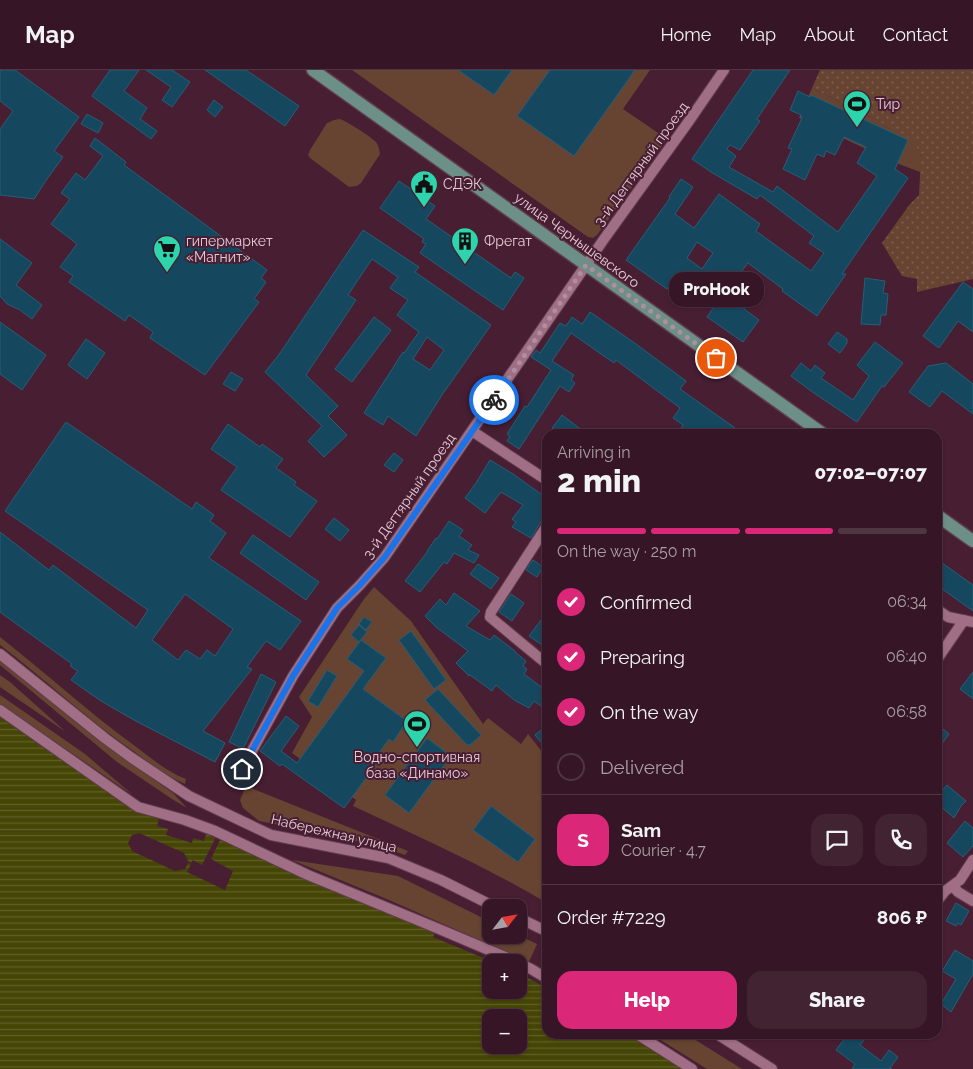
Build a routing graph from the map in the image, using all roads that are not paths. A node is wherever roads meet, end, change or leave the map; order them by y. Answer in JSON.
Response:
{"nodes":[{"id":1,"x":313,"y":70,"type":"edge"},
{"id":2,"x":724,"y":70,"type":"edge"},
{"id":3,"x":586,"y":265,"type":"junction"},
{"id":4,"x":816,"y":429,"type":"edge"},
{"id":5,"x":472,"y":431,"type":"junction"},
{"id":6,"x":542,"y":477,"type":"edge"},
{"id":7,"x":942,"y":519,"type":"edge"},
{"id":8,"x":542,"y":533,"type":"edge"},
{"id":9,"x":973,"y":541,"type":"edge"},
{"id":10,"x":942,"y":613,"type":"edge"},
{"id":11,"x":969,"y":621,"type":"edge"},
{"id":12,"x":942,"y":653,"type":"edge"},
{"id":13,"x":0,"y":654,"type":"edge"},
{"id":14,"x":542,"y":660,"type":"edge"},
{"id":15,"x":0,"y":710,"type":"edge"},
{"id":16,"x":242,"y":769,"type":"dead end"},
{"id":17,"x":973,"y":860,"type":"edge"},
{"id":18,"x":953,"y":886,"type":"junction"},
{"id":19,"x":942,"y":895,"type":"edge"},
{"id":20,"x":482,"y":901,"type":"edge"},
{"id":21,"x":973,"y":901,"type":"edge"},
{"id":22,"x":528,"y":922,"type":"edge"},
{"id":23,"x":542,"y":929,"type":"edge"},
{"id":24,"x":497,"y":954,"type":"edge"},
{"id":25,"x":527,"y":967,"type":"edge"},
{"id":26,"x":542,"y":975,"type":"edge"},
{"id":27,"x":645,"y":1039,"type":"edge"},
{"id":28,"x":725,"y":1039,"type":"edge"},
{"id":29,"x":692,"y":1069,"type":"edge"},
{"id":30,"x":772,"y":1069,"type":"edge"}],
"edges":[{"from":1,"to":3,"type":"main road","name":"улица Чернышевского"},
{"from":2,"to":3,"type":"street","name":"3-й Дегтярный проезд"},
{"from":3,"to":4,"type":"main road","name":"улица Чернышевского"},
{"from":3,"to":5,"type":"street","name":"3-й Дегтярный проезд"},
{"from":5,"to":6,"type":"street"},
{"from":5,"to":16,"type":"street","name":"3-й Дегтярный проезд"},
{"from":7,"to":9,"type":"main road"},
{"from":8,"to":14,"type":"street"},
{"from":10,"to":11,"type":"street"},
{"from":11,"to":12,"type":"street"},
{"from":13,"to":20,"type":"street","name":"Набережная улица"},
{"from":15,"to":24,"type":"street"},
{"from":17,"to":18,"type":"street"},
{"from":18,"to":19,"type":"street"},
{"from":18,"to":21,"type":"street"},
{"from":22,"to":23,"type":"street"},
{"from":25,"to":26,"type":"street"},
{"from":27,"to":29,"type":"street"},
{"from":28,"to":30,"type":"street"}]}
